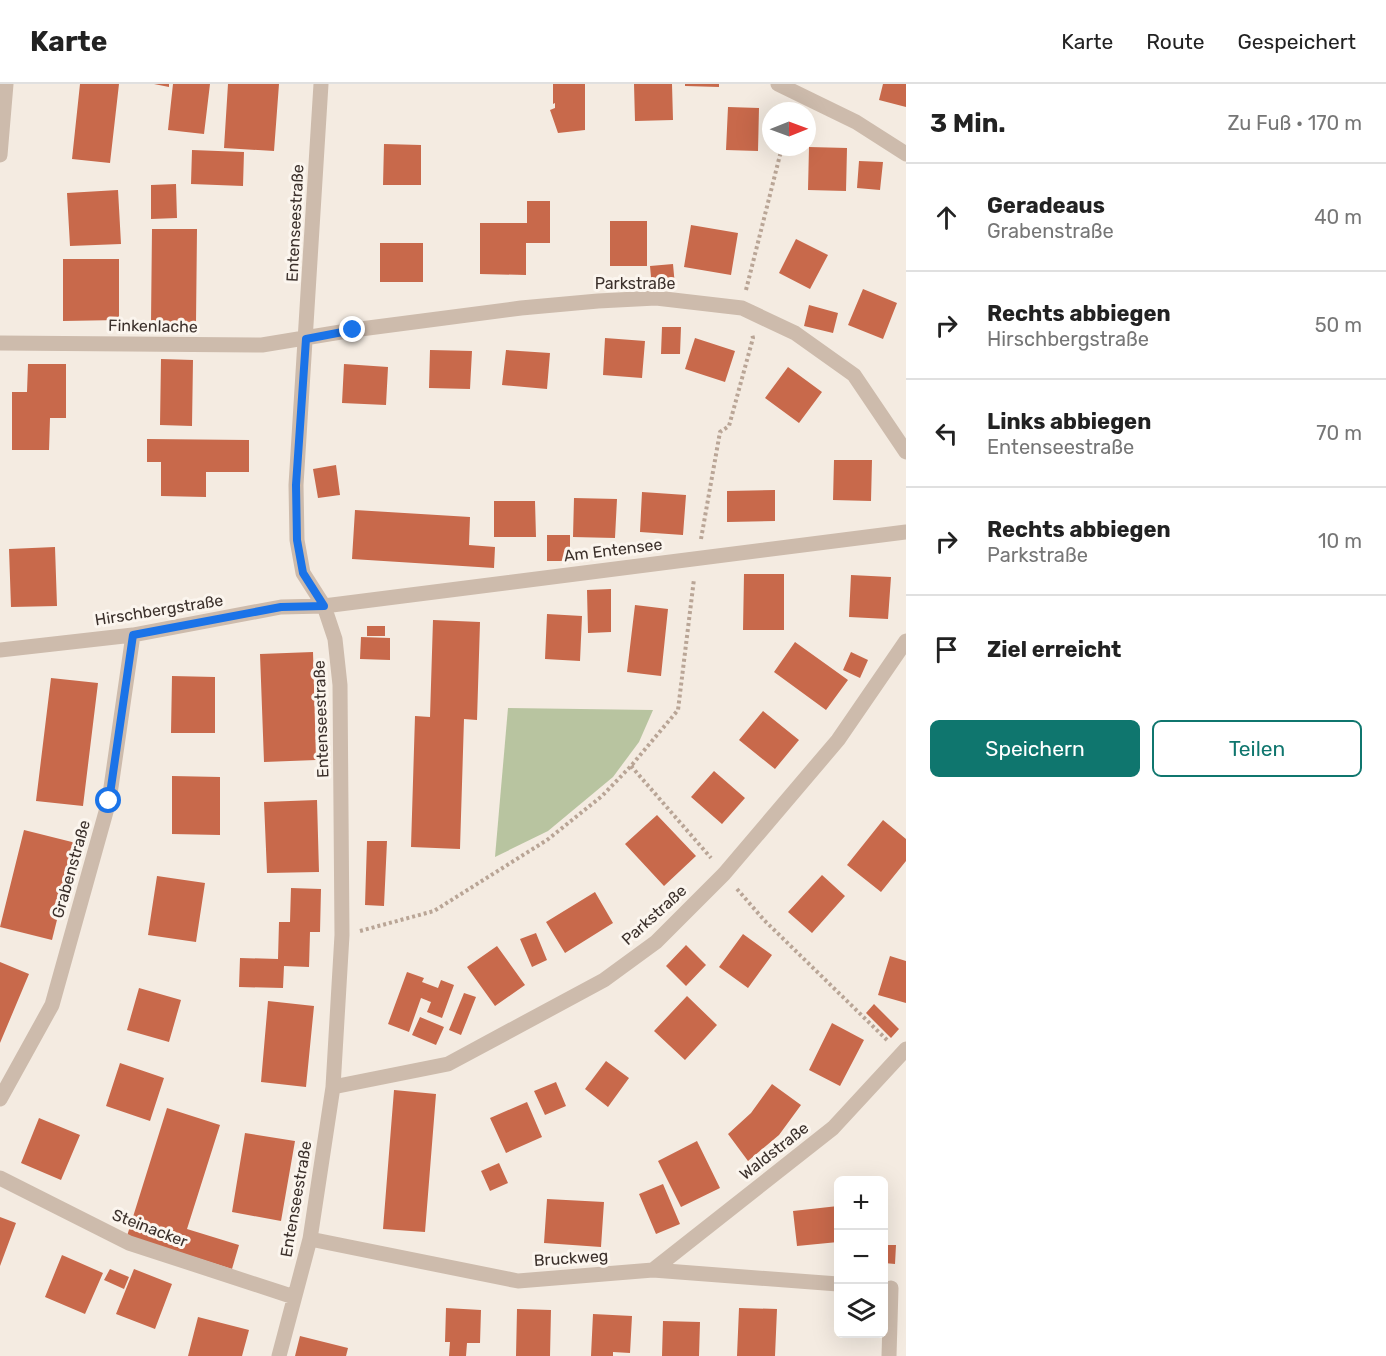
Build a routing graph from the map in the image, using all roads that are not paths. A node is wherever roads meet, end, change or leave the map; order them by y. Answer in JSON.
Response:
{"nodes":[{"id":1,"x":6,"y":84,"type":"edge"},
{"id":2,"x":321,"y":84,"type":"edge"},
{"id":3,"x":778,"y":84,"type":"edge"},
{"id":4,"x":906,"y":154,"type":"edge"},
{"id":5,"x":0,"y":155,"type":"edge"},
{"id":6,"x":306,"y":339,"type":"junction"},
{"id":7,"x":0,"y":343,"type":"edge"},
{"id":8,"x":906,"y":452,"type":"edge"},
{"id":9,"x":906,"y":532,"type":"edge"},
{"id":10,"x":324,"y":606,"type":"junction"},
{"id":11,"x":133,"y":635,"type":"junction"},
{"id":12,"x":906,"y":641,"type":"edge"},
{"id":13,"x":0,"y":650,"type":"edge"},
{"id":14,"x":904,"y":1052,"type":"edge"},
{"id":15,"x":333,"y":1087,"type":"junction"},
{"id":16,"x":0,"y":1099,"type":"edge"},
{"id":17,"x":0,"y":1178,"type":"edge"},
{"id":18,"x":310,"y":1239,"type":"junction"},
{"id":19,"x":653,"y":1270,"type":"junction"},
{"id":20,"x":834,"y":1284,"type":"edge"},
{"id":21,"x":894,"y":1288,"type":"edge"},
{"id":22,"x":294,"y":1297,"type":"junction"},
{"id":23,"x":279,"y":1356,"type":"edge"},
{"id":24,"x":889,"y":1356,"type":"edge"}],
"edges":[{"from":1,"to":5,"type":"street"},
{"from":2,"to":6,"type":"street","name":"Entenseestraße"},
{"from":3,"to":4,"type":"street"},
{"from":6,"to":7,"type":"street","name":"Finkenlache"},
{"from":6,"to":8,"type":"street","name":"Parkstraße"},
{"from":6,"to":10,"type":"street","name":"Entenseestraße"},
{"from":9,"to":10,"type":"street","name":"Am Entensee"},
{"from":10,"to":11,"type":"street","name":"Hirschbergstraße"},
{"from":10,"to":15,"type":"street","name":"Entenseestraße"},
{"from":11,"to":13,"type":"street","name":"Hirschbergstraße"},
{"from":11,"to":16,"type":"street","name":"Grabenstraße"},
{"from":12,"to":15,"type":"street","name":"Parkstraße"},
{"from":14,"to":19,"type":"street","name":"Waldstraße"},
{"from":15,"to":18,"type":"street","name":"Entenseestraße"},
{"from":17,"to":22,"type":"street","name":"Steinacker"},
{"from":18,"to":19,"type":"street","name":"Bruckweg"},
{"from":18,"to":22,"type":"street","name":"Entenseestraße"},
{"from":19,"to":20,"type":"street","name":"Bruckweg"},
{"from":21,"to":24,"type":"street"},
{"from":22,"to":23,"type":"street","name":"Entenseestraße"}]}
